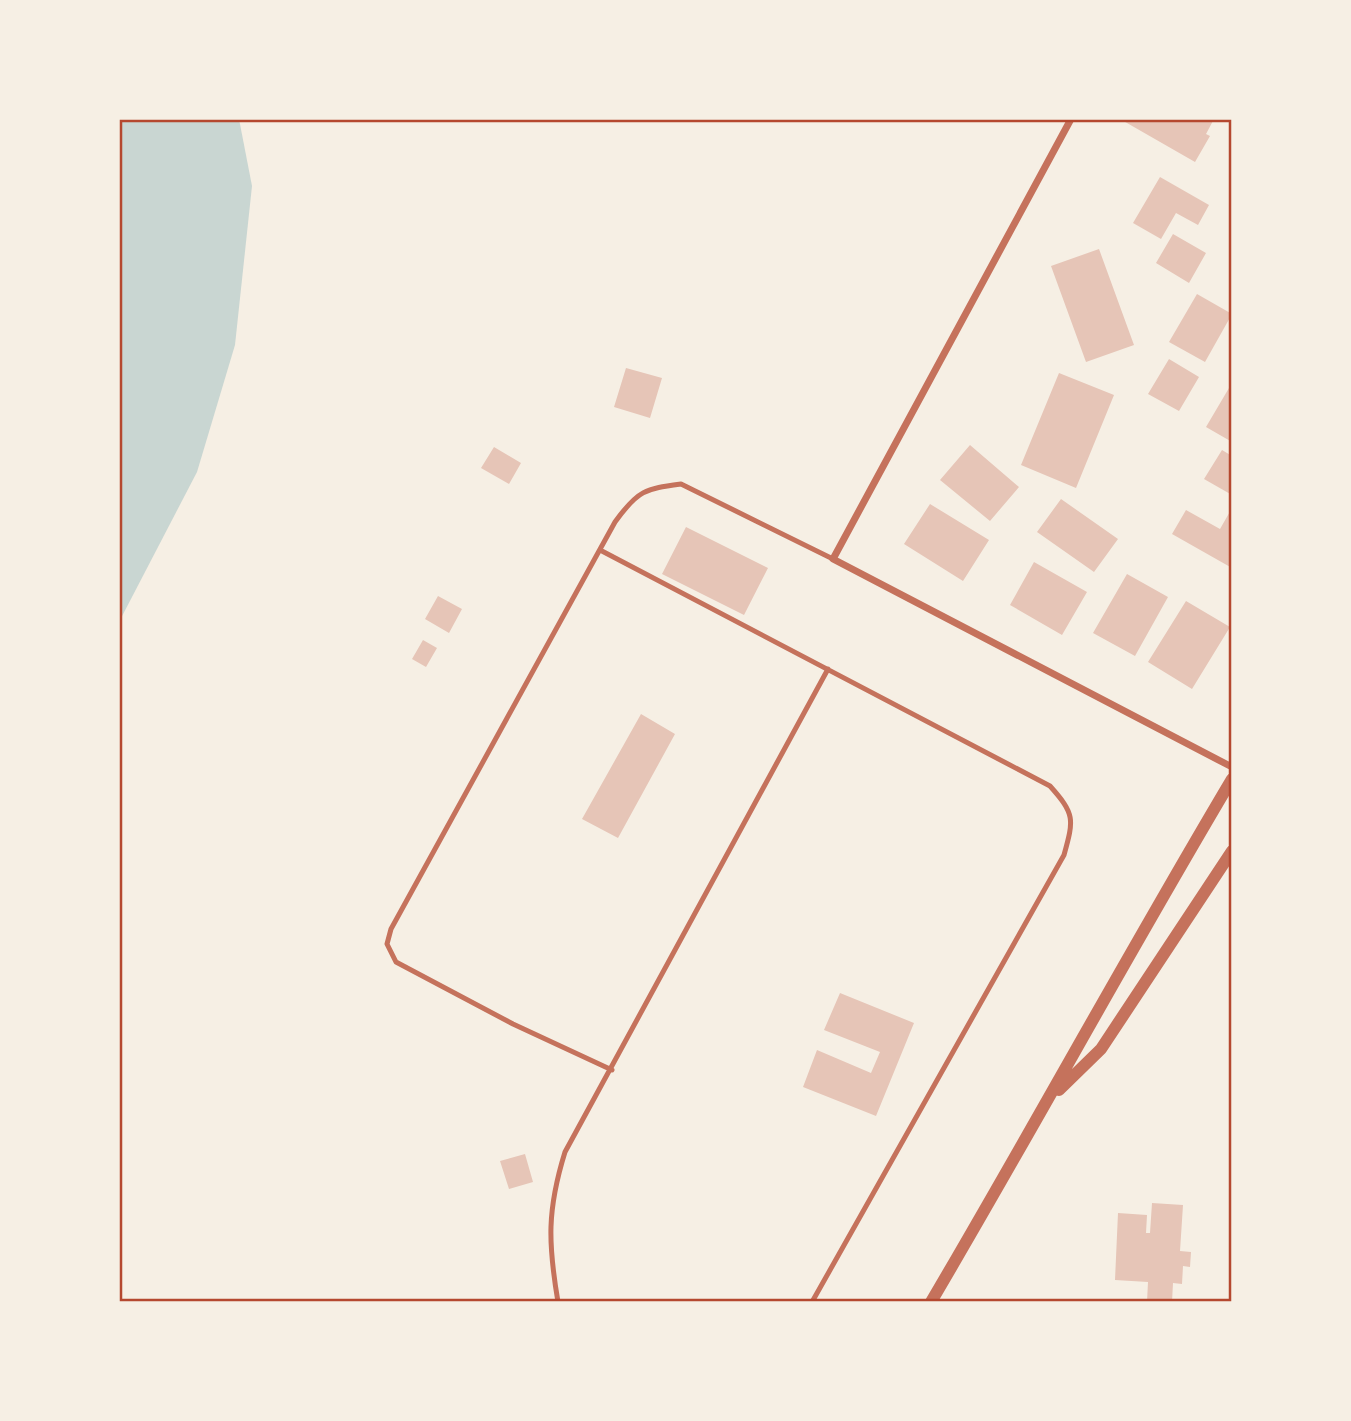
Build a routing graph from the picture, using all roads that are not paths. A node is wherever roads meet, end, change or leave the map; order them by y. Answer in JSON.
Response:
{"nodes":[{"id":1,"x":1071,"y":119,"type":"edge"},
{"id":2,"x":600,"y":550,"type":"junction"},
{"id":3,"x":833,"y":559,"type":"junction"},
{"id":4,"x":828,"y":669,"type":"junction"},
{"id":5,"x":1232,"y":767,"type":"edge"},
{"id":6,"x":1232,"y":779,"type":"edge"},
{"id":7,"x":1232,"y":850,"type":"edge"},
{"id":8,"x":612,"y":1070,"type":"junction"},
{"id":9,"x":1051,"y":1098,"type":"junction"},
{"id":10,"x":558,"y":1302,"type":"edge"},
{"id":11,"x":812,"y":1302,"type":"edge"},
{"id":12,"x":931,"y":1302,"type":"edge"}],
"edges":[{"from":1,"to":3,"type":"street"},
{"from":2,"to":3,"type":"lane"},
{"from":2,"to":4,"type":"lane"},
{"from":2,"to":8,"type":"lane"},
{"from":3,"to":5,"type":"street"},
{"from":4,"to":8,"type":"lane"},
{"from":4,"to":11,"type":"lane"},
{"from":6,"to":9,"type":"street"},
{"from":7,"to":9,"type":"street"},
{"from":8,"to":10,"type":"lane"},
{"from":9,"to":12,"type":"street"}]}
